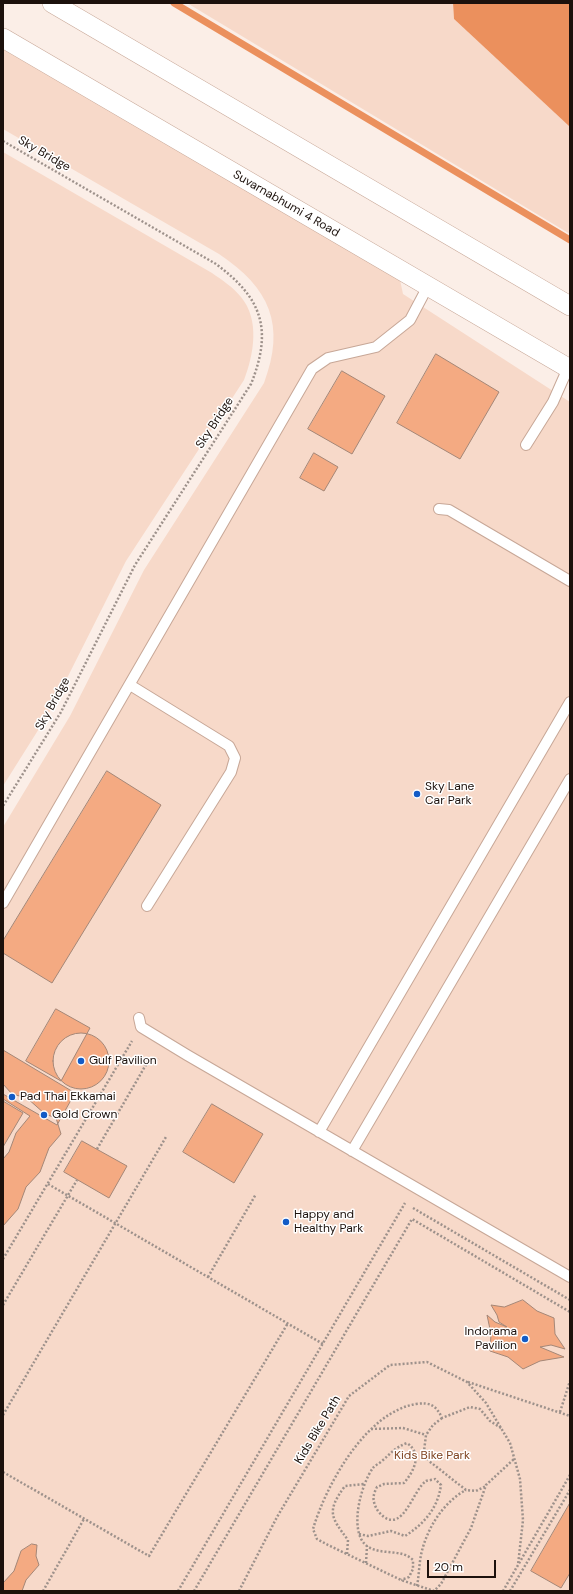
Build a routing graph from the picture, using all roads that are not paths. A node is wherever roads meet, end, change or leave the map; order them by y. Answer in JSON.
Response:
{"nodes":[{"id":1,"x":52,"y":3,"type":"edge"},
{"id":2,"x":3,"y":38,"type":"edge"},
{"id":3,"x":428,"y":286,"type":"junction"},
{"id":4,"x":570,"y":306,"type":"edge"},
{"id":5,"x":569,"y":369,"type":"edge"},
{"id":6,"x":526,"y":445,"type":"dead end"},
{"id":7,"x":438,"y":509,"type":"dead end"},
{"id":8,"x":570,"y":581,"type":"edge"},
{"id":9,"x":130,"y":685,"type":"junction"},
{"id":10,"x":570,"y":702,"type":"edge"},
{"id":11,"x":570,"y":779,"type":"edge"},
{"id":12,"x":3,"y":903,"type":"edge"},
{"id":13,"x":147,"y":906,"type":"dead end"},
{"id":14,"x":140,"y":1022,"type":"road end"},
{"id":15,"x":319,"y":1132,"type":"junction"},
{"id":16,"x":352,"y":1151,"type":"junction"},
{"id":17,"x":570,"y":1277,"type":"edge"}],
"edges":[{"from":1,"to":4,"type":"street"},
{"from":2,"to":3,"type":"street","name":"Suvarnabhumi 4 Road"},
{"from":3,"to":5,"type":"street","name":"Suvarnabhumi 4 Road"},
{"from":3,"to":9,"type":"lane"},
{"from":5,"to":6,"type":"lane"},
{"from":7,"to":8,"type":"lane"},
{"from":9,"to":12,"type":"lane"},
{"from":9,"to":13,"type":"lane"},
{"from":10,"to":15,"type":"lane"},
{"from":11,"to":16,"type":"lane"},
{"from":14,"to":15,"type":"lane"},
{"from":15,"to":16,"type":"lane"},
{"from":16,"to":17,"type":"lane"}]}
